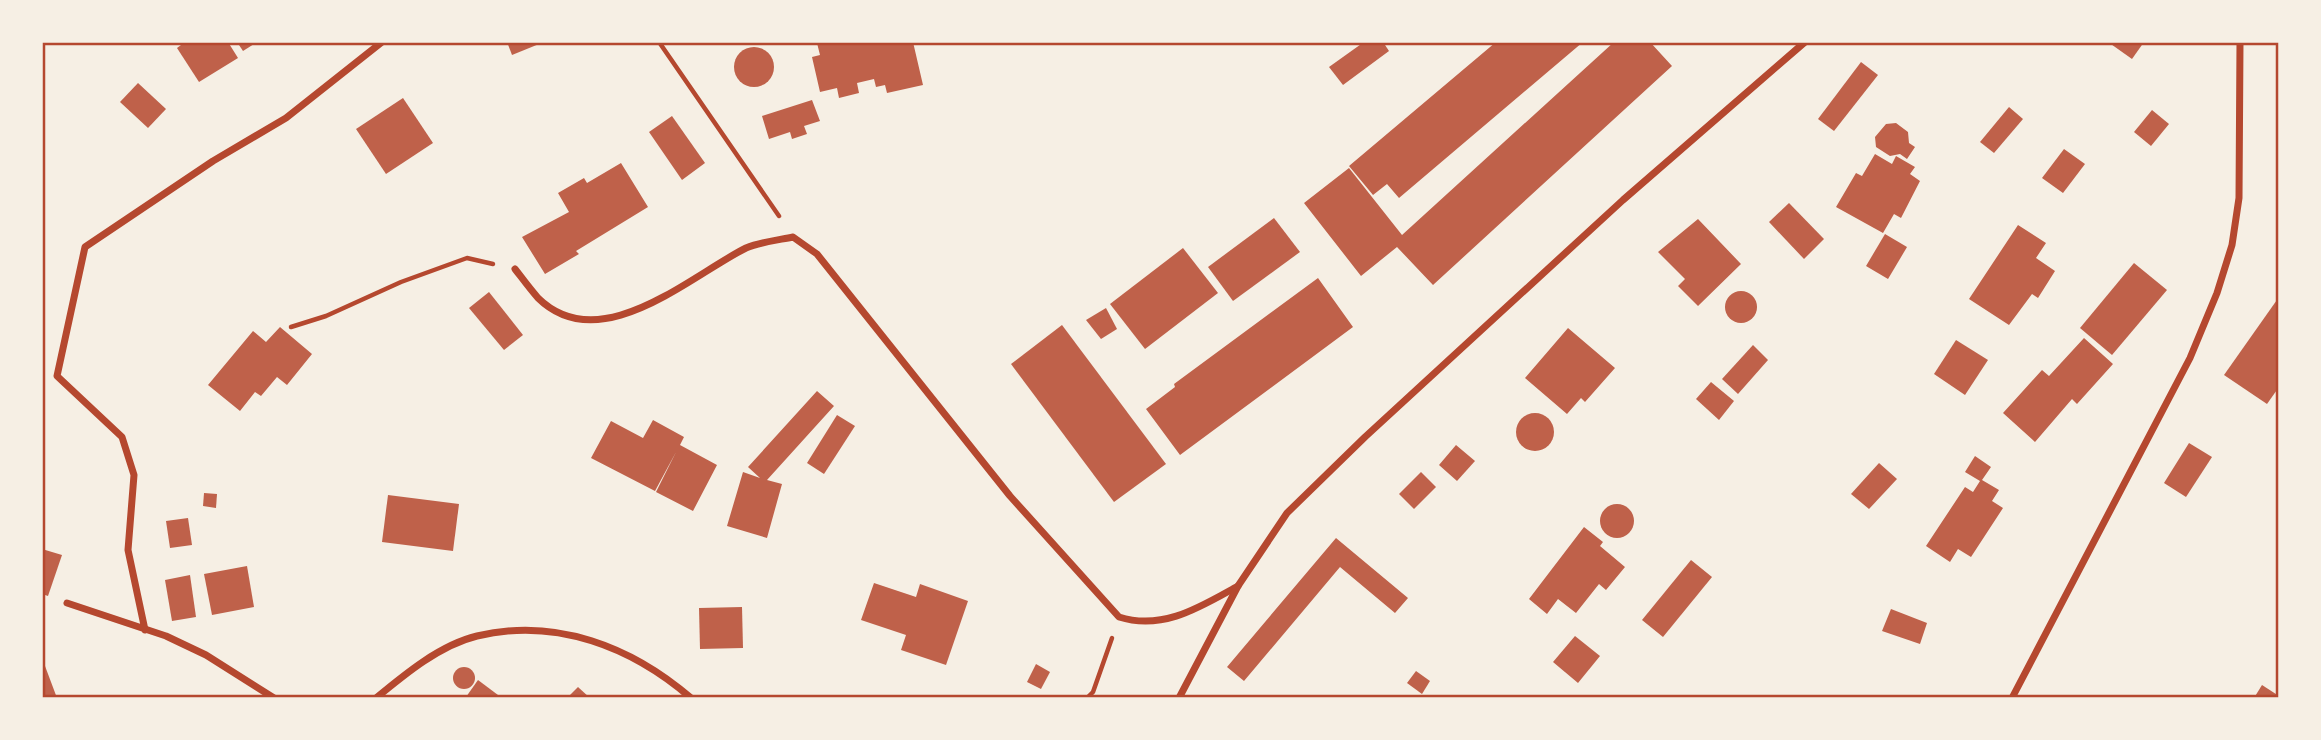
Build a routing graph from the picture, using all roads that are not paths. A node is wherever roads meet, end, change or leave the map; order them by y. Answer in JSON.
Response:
{"nodes":[{"id":1,"x":382,"y":42,"type":"edge"},
{"id":2,"x":1805,"y":42,"type":"edge"},
{"id":3,"x":2240,"y":42,"type":"edge"},
{"id":4,"x":514,"y":269,"type":"road end"},
{"id":5,"x":1238,"y":586,"type":"junction"},
{"id":6,"x":67,"y":603,"type":"dead end"},
{"id":7,"x":145,"y":630,"type":"junction"},
{"id":8,"x":271,"y":697,"type":"edge"},
{"id":9,"x":376,"y":698,"type":"edge"},
{"id":10,"x":691,"y":698,"type":"edge"},
{"id":11,"x":1180,"y":698,"type":"edge"},
{"id":12,"x":2012,"y":698,"type":"edge"}],
"edges":[{"from":1,"to":7,"type":"street"},
{"from":2,"to":5,"type":"street"},
{"from":3,"to":12,"type":"street"},
{"from":4,"to":5,"type":"street"},
{"from":5,"to":11,"type":"street"},
{"from":6,"to":7,"type":"street"},
{"from":7,"to":8,"type":"street"},
{"from":9,"to":10,"type":"street"}]}
